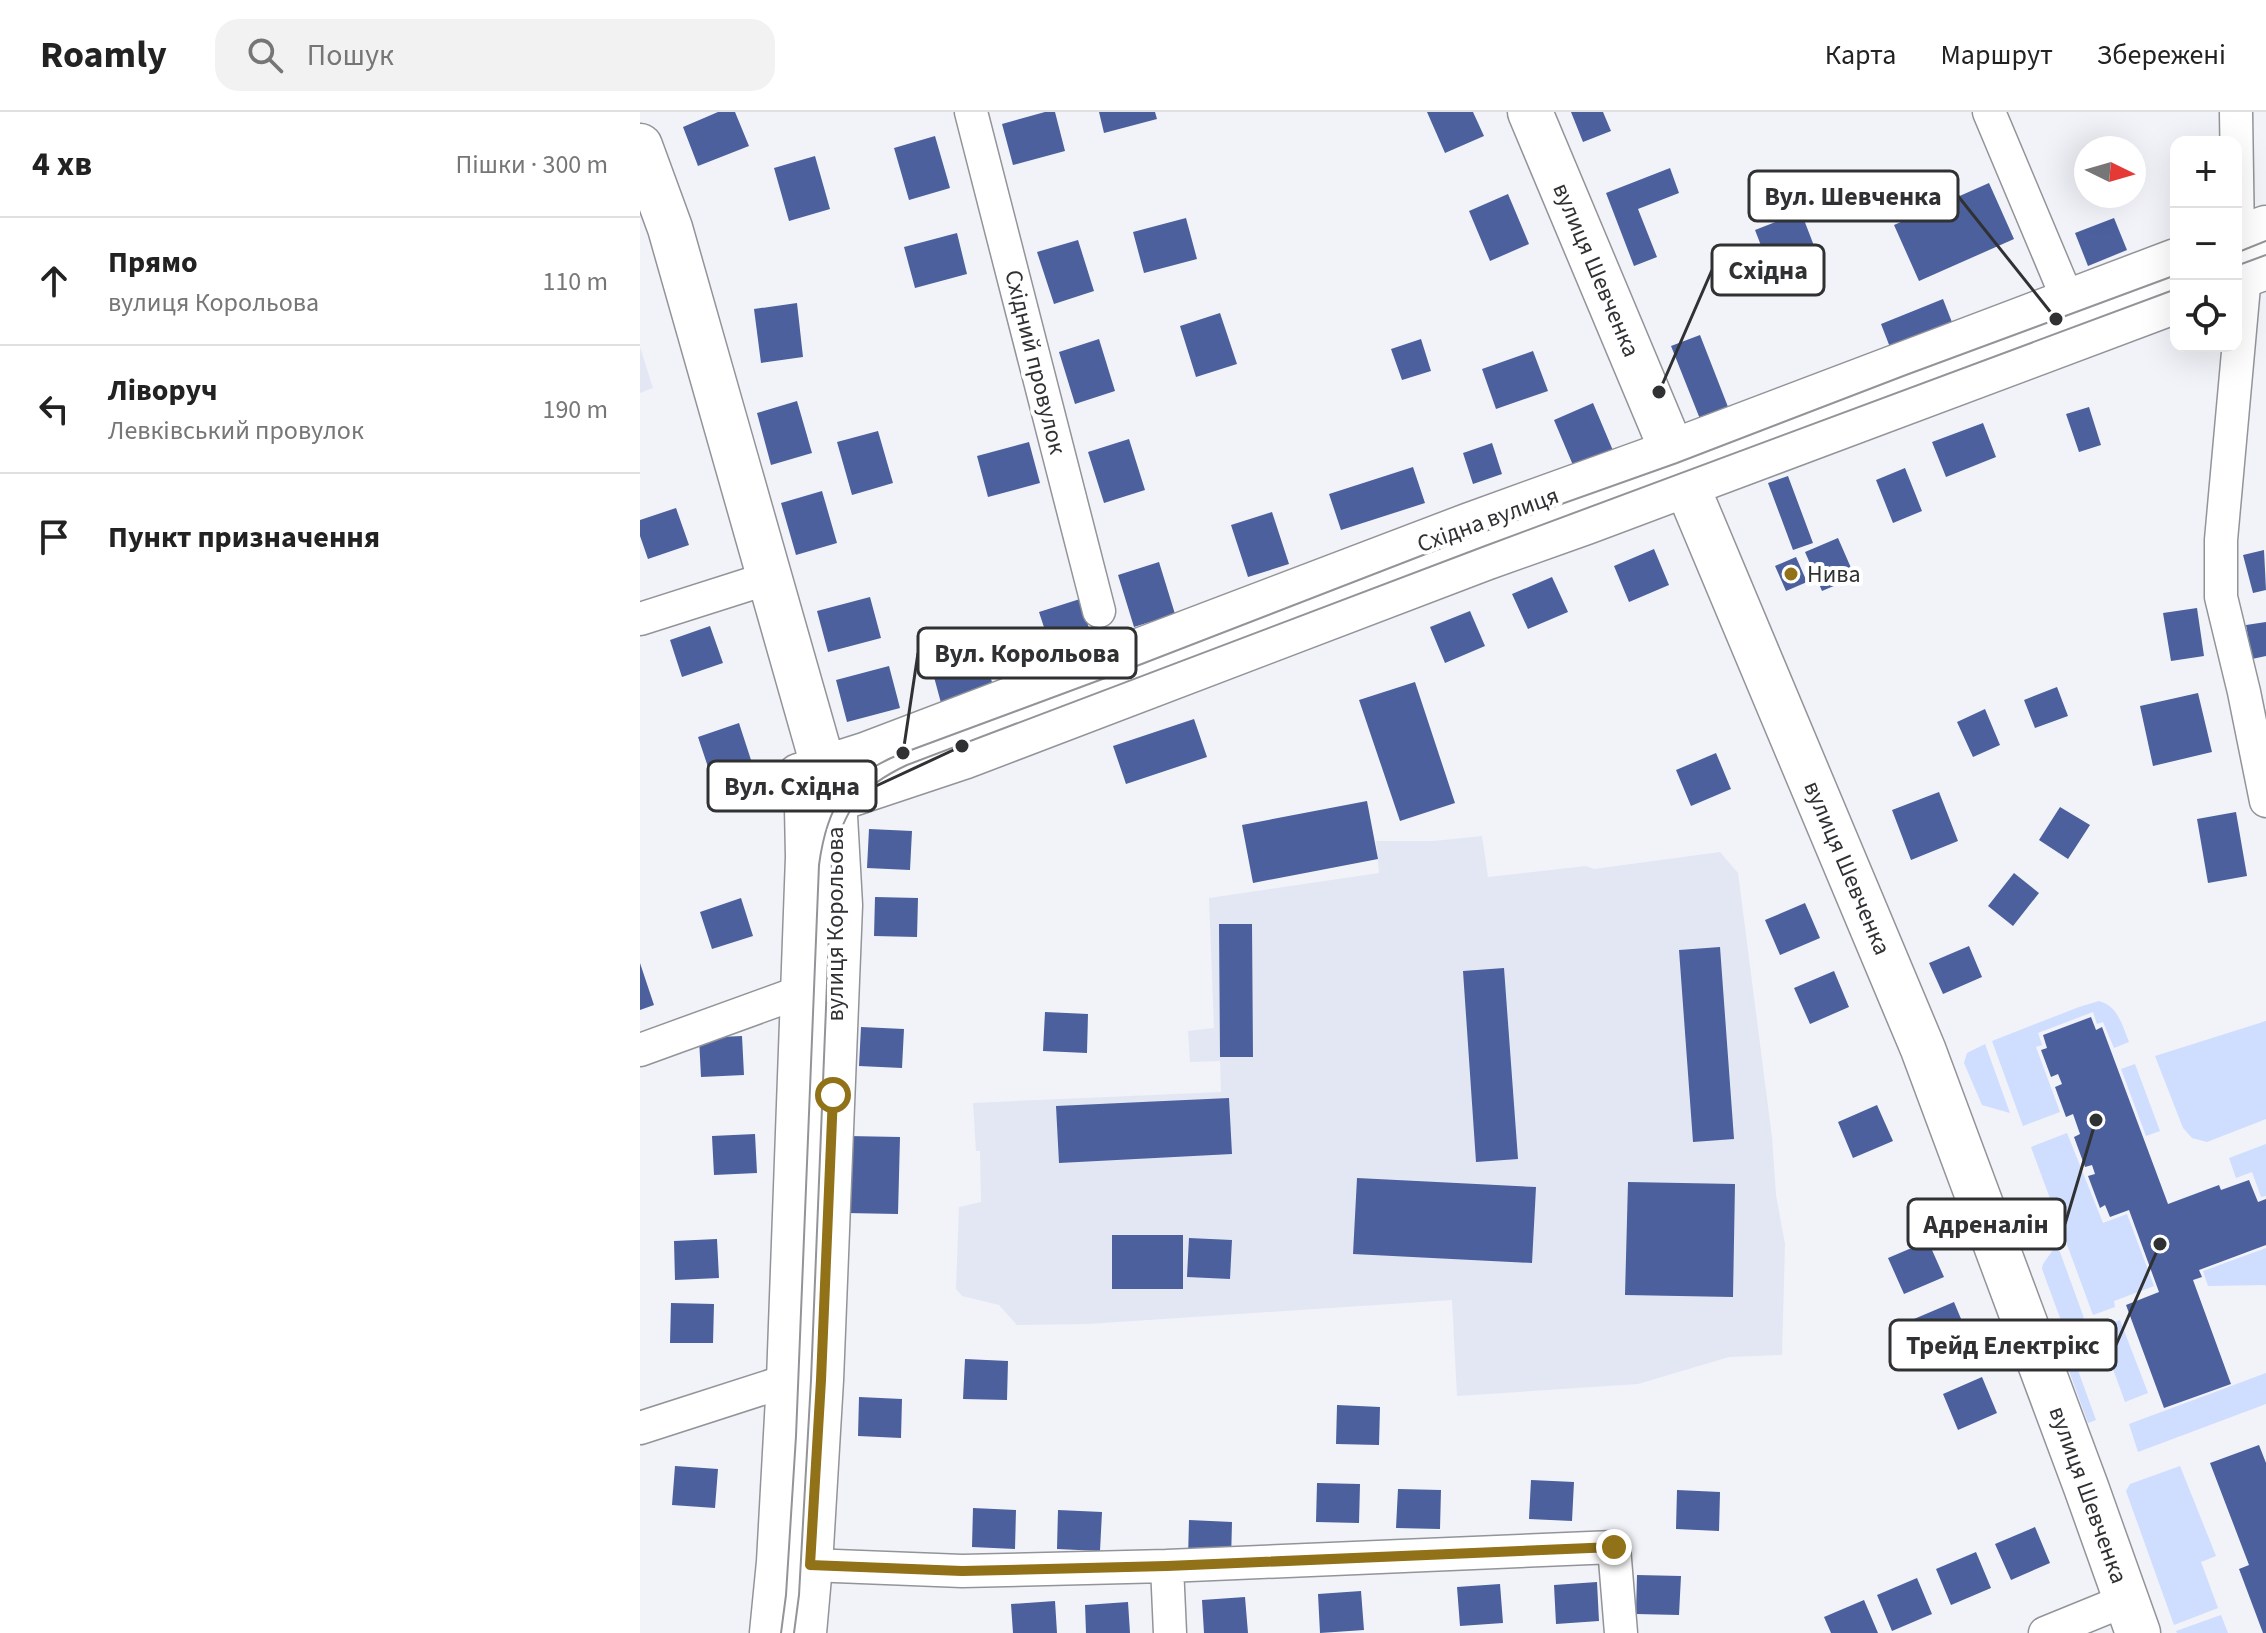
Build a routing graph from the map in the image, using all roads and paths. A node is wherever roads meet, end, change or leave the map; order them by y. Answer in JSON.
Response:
{"nodes":[{"id":1,"x":971,"y":112,"type":"edge"},
{"id":2,"x":1530,"y":112,"type":"edge"},
{"id":3,"x":1989,"y":112,"type":"edge"},
{"id":4,"x":2236,"y":112,"type":"edge"},
{"id":5,"x":640,"y":146,"type":"edge"},
{"id":6,"x":640,"y":210,"type":"edge"},
{"id":7,"x":2248,"y":254,"type":"edge"},
{"id":8,"x":2170,"y":264,"type":"edge"},
{"id":9,"x":2170,"y":302,"type":"edge"},
{"id":10,"x":2076,"y":318,"type":"junction"},
{"id":11,"x":1679,"y":468,"type":"junction"},
{"id":12,"x":750,"y":584,"type":"junction"},
{"id":13,"x":1099,"y":611,"type":"dead end"},
{"id":14,"x":640,"y":619,"type":"edge"},
{"id":15,"x":816,"y":789,"type":"junction"},
{"id":16,"x":2266,"y":801,"type":"edge"},
{"id":17,"x":820,"y":985,"type":"junction"},
{"id":18,"x":640,"y":1050,"type":"edge"},
{"id":19,"x":805,"y":1380,"type":"junction"},
{"id":20,"x":640,"y":1428,"type":"edge"},
{"id":21,"x":810,"y":1565,"type":"junction"},
{"id":22,"x":1167,"y":1566,"type":"junction"},
{"id":23,"x":2132,"y":1617,"type":"edge"},
{"id":24,"x":772,"y":1633,"type":"edge"},
{"id":25,"x":804,"y":1633,"type":"edge"},
{"id":26,"x":1170,"y":1633,"type":"edge"},
{"id":27,"x":1621,"y":1633,"type":"edge"},
{"id":28,"x":2045,"y":1633,"type":"edge"}],
"edges":[{"from":1,"to":13,"type":"street","name":"Східний провулок"},
{"from":2,"to":11,"type":"street","name":"вулиця Шевченка"},
{"from":3,"to":10,"type":"street"},
{"from":4,"to":7,"type":"street"},
{"from":5,"to":15,"type":"street","name":"вулиця Корольова"},
{"from":6,"to":12,"type":"street","name":"вулиця Корольова"},
{"from":7,"to":16,"type":"street"},
{"from":8,"to":10,"type":"street","name":"Східна вулиця"},
{"from":9,"to":10,"type":"street","name":"Східна вулиця"},
{"from":10,"to":11,"type":"street","name":"Східна вулиця"},
{"from":11,"to":15,"type":"street","name":"Східна вулиця"},
{"from":11,"to":23,"type":"street","name":"вулиця Шевченка"},
{"from":12,"to":14,"type":"street"},
{"from":12,"to":15,"type":"street","name":"вулиця Корольова"},
{"from":15,"to":17,"type":"street","name":"вулиця Корольова"},
{"from":17,"to":18,"type":"street"},
{"from":17,"to":19,"type":"street","name":"вулиця Корольова"},
{"from":19,"to":20,"type":"street"},
{"from":19,"to":21,"type":"street","name":"вулиця Корольова"},
{"from":19,"to":24,"type":"street","name":"вулиця Корольова"},
{"from":21,"to":22,"type":"street"},
{"from":21,"to":25,"type":"street","name":"вулиця Корольова"},
{"from":22,"to":26,"type":"street"},
{"from":22,"to":27,"type":"street"},
{"from":23,"to":28,"type":"street"}]}
